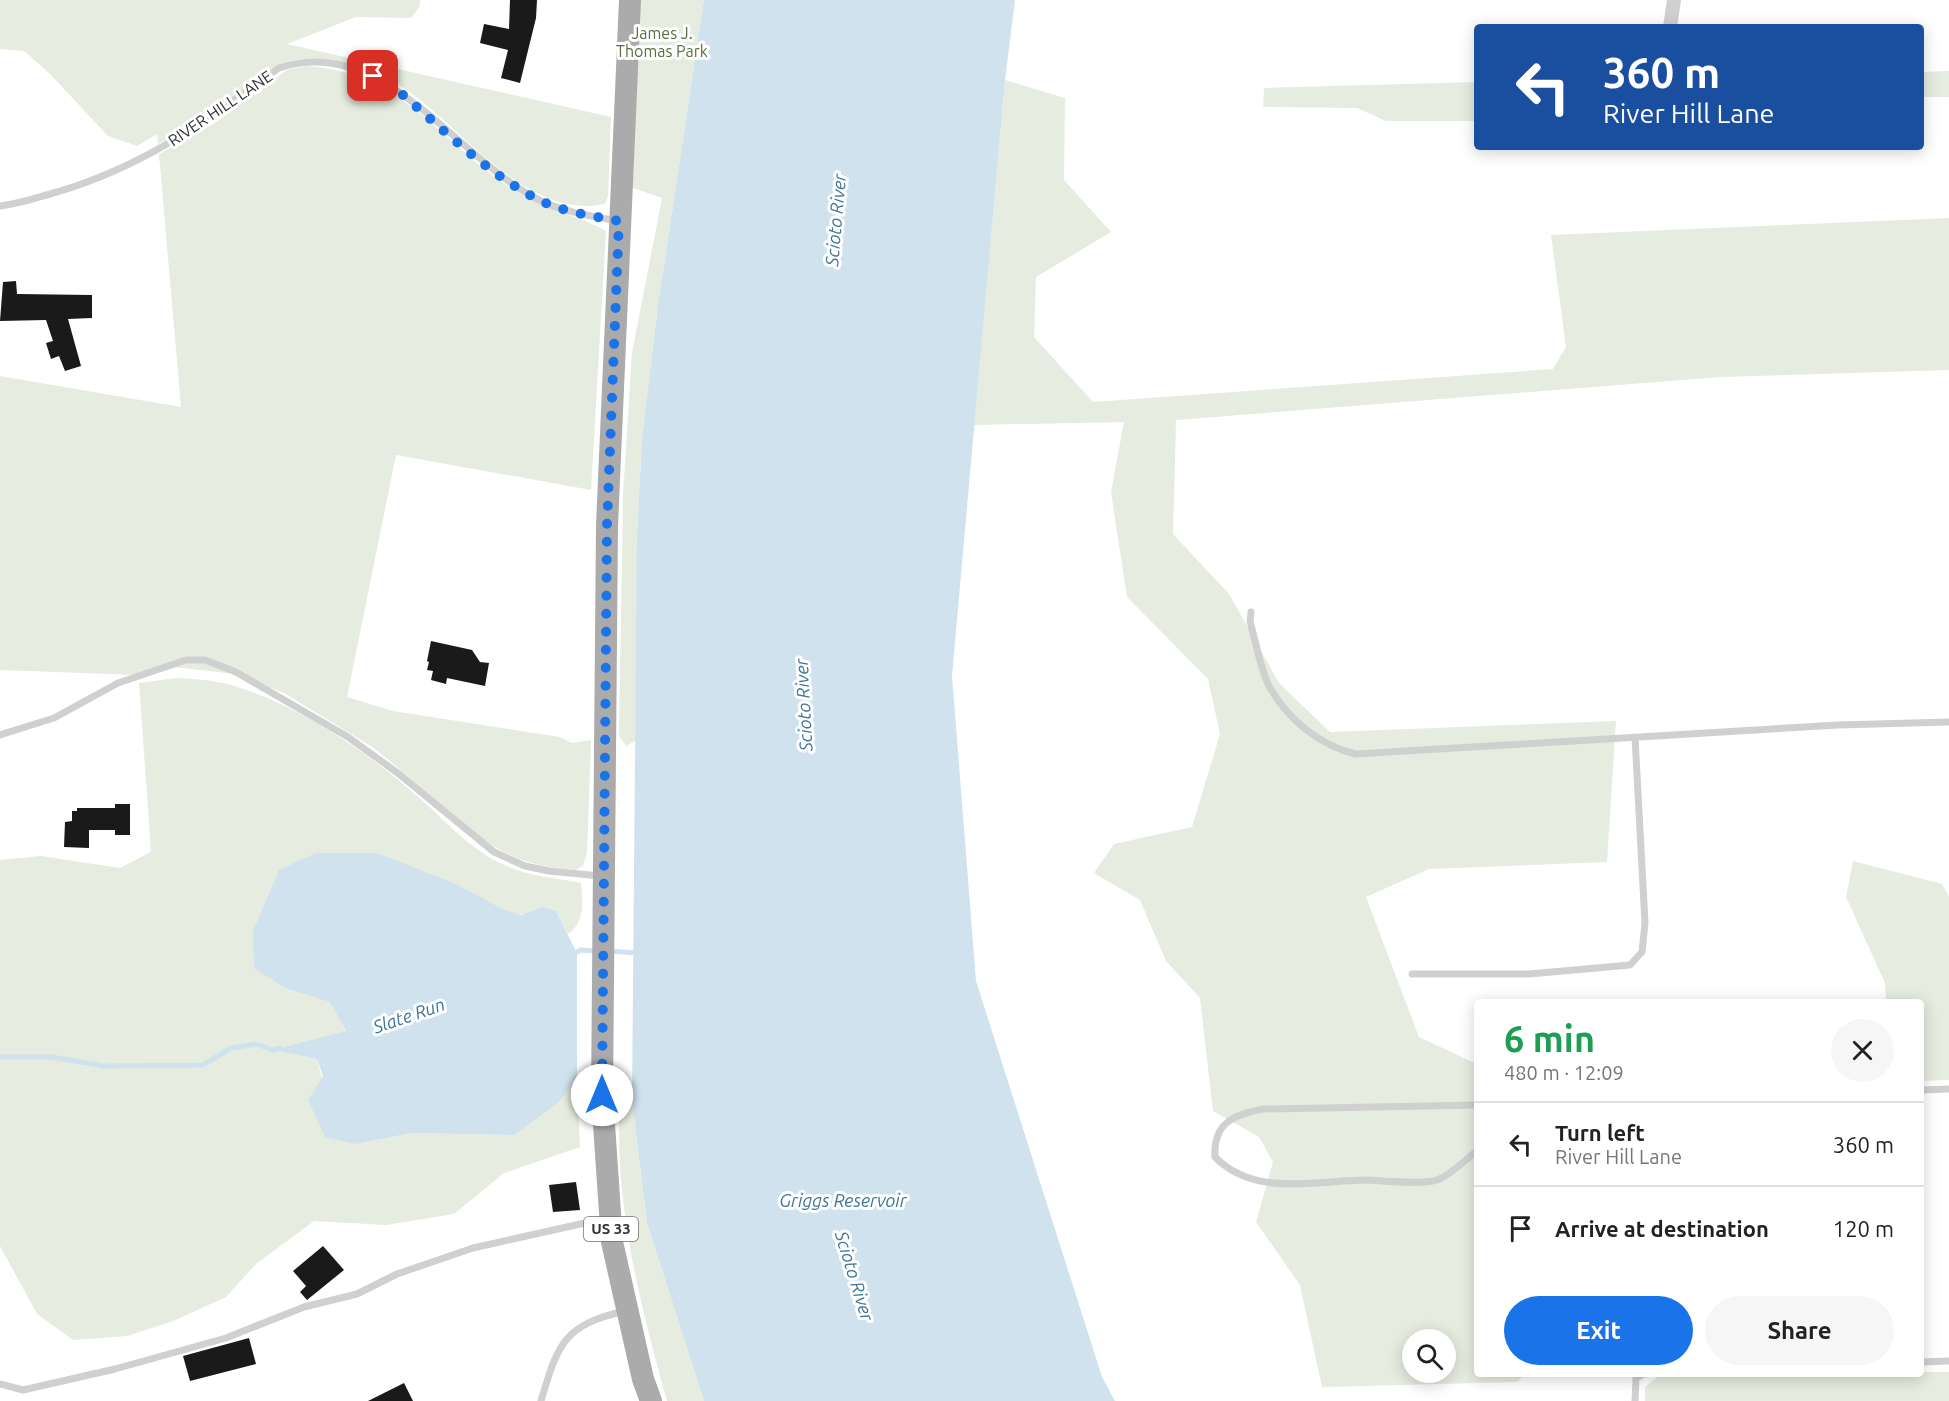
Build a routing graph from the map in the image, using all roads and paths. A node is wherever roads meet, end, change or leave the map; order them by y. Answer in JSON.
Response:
{"nodes":[{"id":1,"x":630,"y":0,"type":"edge"},
{"id":2,"x":1674,"y":0,"type":"edge"},
{"id":3,"x":1670,"y":24,"type":"edge"},
{"id":4,"x":0,"y":206,"type":"edge"},
{"id":5,"x":619,"y":221,"type":"junction"},
{"id":6,"x":1251,"y":612,"type":"dead end"},
{"id":7,"x":1949,"y":722,"type":"edge"},
{"id":8,"x":0,"y":735,"type":"edge"},
{"id":9,"x":1635,"y":737,"type":"junction"},
{"id":10,"x":603,"y":876,"type":"junction"},
{"id":11,"x":1412,"y":974,"type":"dead end"},
{"id":12,"x":1949,"y":1089,"type":"edge"},
{"id":13,"x":1924,"y":1090,"type":"edge"},
{"id":14,"x":1474,"y":1105,"type":"edge"},
{"id":15,"x":1474,"y":1153,"type":"edge"},
{"id":16,"x":609,"y":1218,"type":"junction"},
{"id":17,"x":627,"y":1311,"type":"junction"},
{"id":18,"x":1949,"y":1361,"type":"edge"},
{"id":19,"x":1924,"y":1362,"type":"edge"},
{"id":20,"x":1638,"y":1377,"type":"edge"},
{"id":21,"x":0,"y":1384,"type":"edge"},
{"id":22,"x":541,"y":1401,"type":"edge"},
{"id":23,"x":651,"y":1401,"type":"edge"},
{"id":24,"x":1635,"y":1401,"type":"edge"}],
"edges":[{"from":1,"to":5,"type":"main road","number":"US 33"},
{"from":2,"to":3,"type":"street"},
{"from":4,"to":5,"type":"lane","name":"RIVER HILL LANE"},
{"from":5,"to":10,"type":"main road","number":"US 33"},
{"from":6,"to":9,"type":"lane"},
{"from":7,"to":9,"type":"lane"},
{"from":8,"to":10,"type":"lane"},
{"from":9,"to":11,"type":"lane"},
{"from":10,"to":16,"type":"main road","number":"US 33"},
{"from":12,"to":13,"type":"lane"},
{"from":14,"to":15,"type":"lane"},
{"from":16,"to":17,"type":"main road","number":"US 33"},
{"from":16,"to":21,"type":"lane"},
{"from":17,"to":22,"type":"lane"},
{"from":17,"to":23,"type":"main road","number":"US 33"},
{"from":18,"to":19,"type":"lane"},
{"from":20,"to":24,"type":"lane"}]}
